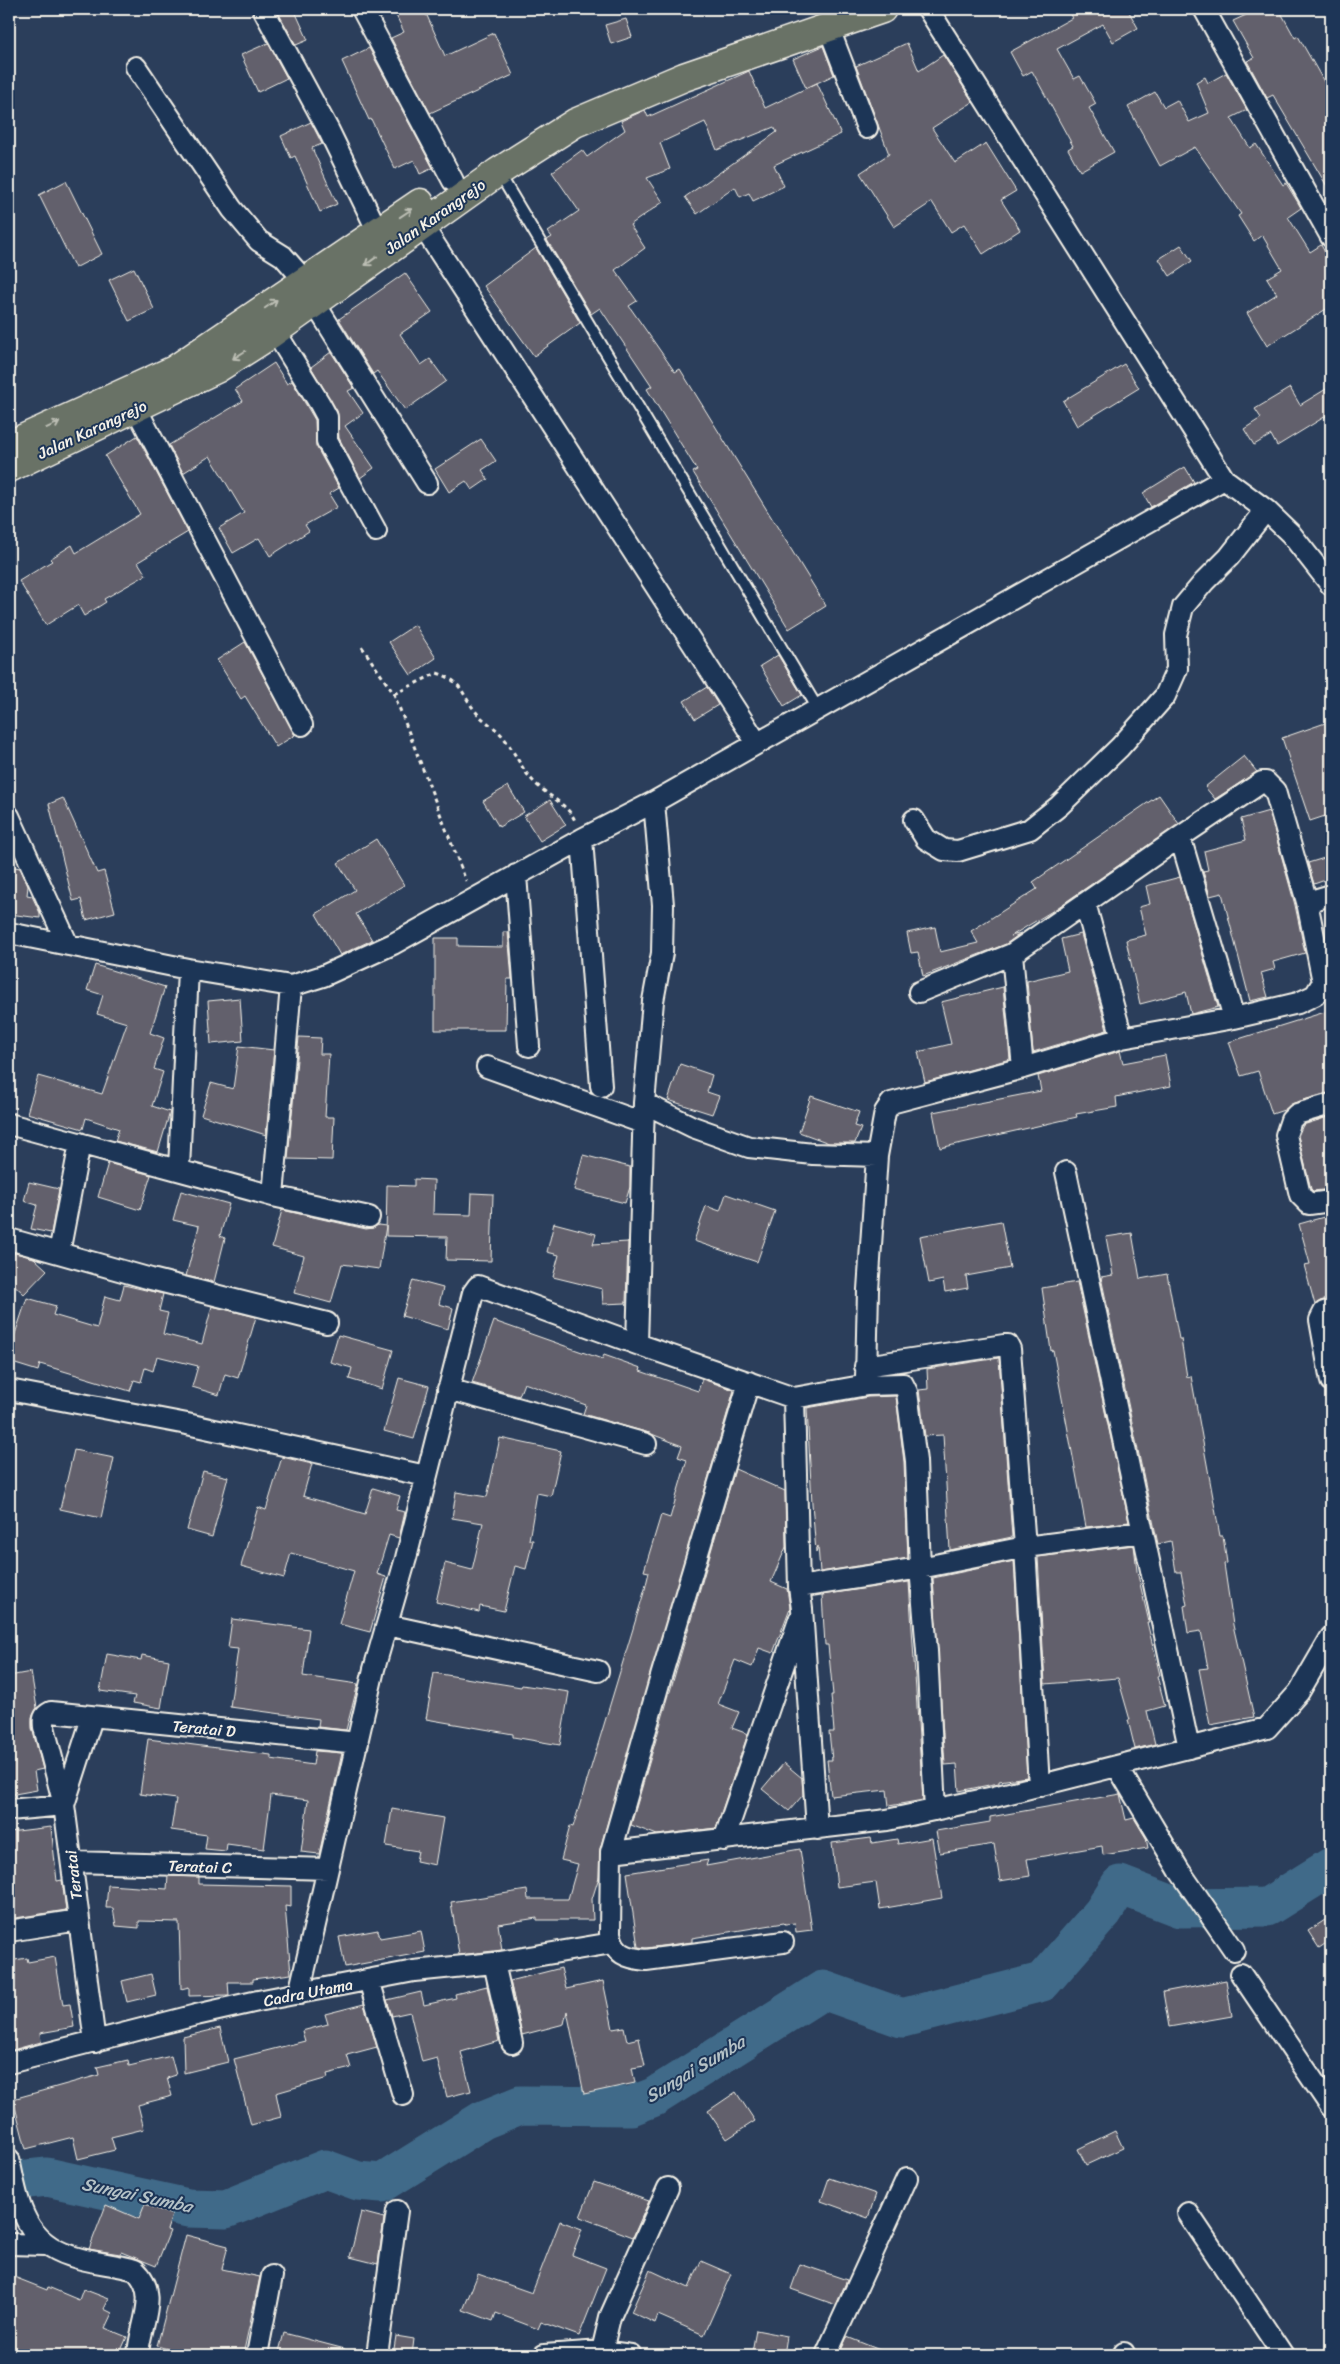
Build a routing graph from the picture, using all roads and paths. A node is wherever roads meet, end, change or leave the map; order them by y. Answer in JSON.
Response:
{"nodes":[{"id":1,"x":263,"y":9,"type":"edge"},
{"id":2,"x":362,"y":9,"type":"edge"},
{"id":3,"x":882,"y":9,"type":"edge"},
{"id":4,"x":928,"y":9,"type":"edge"},
{"id":5,"x":1204,"y":9,"type":"edge"},
{"id":6,"x":827,"y":17,"type":"edge"},
{"id":7,"x":136,"y":67,"type":"dead end"},
{"id":8,"x":868,"y":128,"type":"dead end"},
{"id":9,"x":498,"y":172,"type":"junction"},
{"id":10,"x":453,"y":181,"type":"junction"},
{"id":11,"x":422,"y":225,"type":"junction"},
{"id":12,"x":378,"y":232,"type":"junction"},
{"id":13,"x":1331,"y":237,"type":"edge"},
{"id":14,"x":309,"y":292,"type":"junction"},
{"id":15,"x":275,"y":331,"type":"junction"},
{"id":16,"x":136,"y":408,"type":"junction"},
{"id":17,"x":9,"y":445,"type":"edge"},
{"id":18,"x":9,"y":468,"type":"edge"},
{"id":19,"x":1224,"y":479,"type":"junction"},
{"id":20,"x":427,"y":483,"type":"dead end"},
{"id":21,"x":1266,"y":510,"type":"junction"},
{"id":22,"x":376,"y":530,"type":"dead end"},
{"id":23,"x":1331,"y":585,"type":"edge"},
{"id":24,"x":362,"y":647,"type":"dead end"},
{"id":25,"x":394,"y":694,"type":"junction"},
{"id":26,"x":818,"y":709,"type":"junction"},
{"id":27,"x":302,"y":725,"type":"dead end"},
{"id":28,"x":758,"y":743,"type":"junction"},
{"id":29,"x":654,"y":802,"type":"junction"},
{"id":30,"x":9,"y":816,"type":"edge"},
{"id":31,"x":914,"y":820,"type":"dead end"},
{"id":32,"x":1180,"y":837,"type":"junction"},
{"id":33,"x":582,"y":839,"type":"junction"},
{"id":34,"x":516,"y":875,"type":"junction"},
{"id":35,"x":1331,"y":894,"type":"edge"},
{"id":36,"x":473,"y":900,"type":"junction"},
{"id":37,"x":1307,"y":902,"type":"junction"},
{"id":38,"x":1085,"y":903,"type":"junction"},
{"id":39,"x":9,"y":933,"type":"edge"},
{"id":40,"x":68,"y":945,"type":"junction"},
{"id":41,"x":1012,"y":954,"type":"junction"},
{"id":42,"x":188,"y":970,"type":"junction"},
{"id":43,"x":291,"y":986,"type":"junction"},
{"id":44,"x":919,"y":992,"type":"dead end"},
{"id":45,"x":1234,"y":1018,"type":"junction"},
{"id":46,"x":1122,"y":1038,"type":"junction"},
{"id":47,"x":528,"y":1046,"type":"dead end"},
{"id":48,"x":487,"y":1067,"type":"dead end"},
{"id":49,"x":1023,"y":1068,"type":"junction"},
{"id":50,"x":601,"y":1086,"type":"dead end"},
{"id":51,"x":644,"y":1103,"type":"junction"},
{"id":52,"x":1331,"y":1104,"type":"edge"},
{"id":53,"x":9,"y":1124,"type":"edge"},
{"id":54,"x":644,"y":1124,"type":"junction"},
{"id":55,"x":80,"y":1143,"type":"junction"},
{"id":56,"x":877,"y":1156,"type":"junction"},
{"id":57,"x":179,"y":1169,"type":"junction"},
{"id":58,"x":1066,"y":1172,"type":"dead end"},
{"id":59,"x":272,"y":1196,"type":"junction"},
{"id":60,"x":1331,"y":1201,"type":"edge"},
{"id":61,"x":369,"y":1217,"type":"dead end"},
{"id":62,"x":9,"y":1239,"type":"edge"},
{"id":63,"x":60,"y":1253,"type":"junction"},
{"id":64,"x":1331,"y":1310,"type":"edge"},
{"id":65,"x":327,"y":1323,"type":"dead end"},
{"id":66,"x":637,"y":1344,"type":"junction"},
{"id":67,"x":866,"y":1376,"type":"junction"},
{"id":68,"x":1331,"y":1381,"type":"edge"},
{"id":69,"x":749,"y":1382,"type":"junction"},
{"id":70,"x":448,"y":1389,"type":"junction"},
{"id":71,"x":9,"y":1390,"type":"edge"},
{"id":72,"x":794,"y":1398,"type":"junction"},
{"id":73,"x":646,"y":1444,"type":"dead end"},
{"id":74,"x":426,"y":1476,"type":"junction"},
{"id":75,"x":1142,"y":1532,"type":"junction"},
{"id":76,"x":1025,"y":1547,"type":"junction"},
{"id":77,"x":920,"y":1568,"type":"junction"},
{"id":78,"x":799,"y":1587,"type":"junction"},
{"id":79,"x":802,"y":1609,"type":"junction"},
{"id":80,"x":387,"y":1625,"type":"junction"},
{"id":81,"x":1331,"y":1637,"type":"edge"},
{"id":82,"x":598,"y":1672,"type":"dead end"},
{"id":83,"x":50,"y":1712,"type":"joint"},
{"id":84,"x":92,"y":1718,"type":"junction"},
{"id":85,"x":358,"y":1743,"type":"junction"},
{"id":86,"x":1189,"y":1748,"type":"junction"},
{"id":87,"x":1117,"y":1766,"type":"junction"},
{"id":88,"x":1039,"y":1786,"type":"junction"},
{"id":89,"x":64,"y":1805,"type":"junction"},
{"id":90,"x":9,"y":1810,"type":"edge"},
{"id":91,"x":935,"y":1810,"type":"junction"},
{"id":92,"x":817,"y":1829,"type":"junction"},
{"id":93,"x":724,"y":1840,"type":"junction"},
{"id":94,"x":611,"y":1852,"type":"junction"},
{"id":95,"x":72,"y":1862,"type":"junction"},
{"id":96,"x":328,"y":1870,"type":"junction"},
{"id":97,"x":79,"y":1920,"type":"junction"},
{"id":98,"x":9,"y":1931,"type":"edge"},
{"id":99,"x":783,"y":1942,"type":"dead end"},
{"id":100,"x":612,"y":1943,"type":"junction"},
{"id":101,"x":1234,"y":1950,"type":"dead end"},
{"id":102,"x":494,"y":1963,"type":"junction"},
{"id":103,"x":1241,"y":1974,"type":"dead end"},
{"id":104,"x":369,"y":1980,"type":"junction"},
{"id":105,"x":299,"y":1994,"type":"junction"},
{"id":106,"x":95,"y":2042,"type":"junction"},
{"id":107,"x":512,"y":2043,"type":"dead end"},
{"id":108,"x":9,"y":2063,"type":"edge"},
{"id":109,"x":403,"y":2094,"type":"dead end"},
{"id":110,"x":1331,"y":2107,"type":"edge"},
{"id":111,"x":9,"y":2159,"type":"edge"},
{"id":112,"x":907,"y":2178,"type":"dead end"},
{"id":113,"x":668,"y":2188,"type":"dead end"},
{"id":114,"x":397,"y":2211,"type":"dead end"},
{"id":115,"x":1188,"y":2213,"type":"dead end"},
{"id":116,"x":9,"y":2244,"type":"edge"},
{"id":117,"x":46,"y":2245,"type":"junction"},
{"id":118,"x":272,"y":2276,"type":"dead end"},
{"id":119,"x":602,"y":2351,"type":"junction"},
{"id":120,"x":138,"y":2355,"type":"edge"},
{"id":121,"x":257,"y":2355,"type":"edge"},
{"id":122,"x":378,"y":2355,"type":"edge"},
{"id":123,"x":544,"y":2355,"type":"edge"},
{"id":124,"x":631,"y":2355,"type":"edge"},
{"id":125,"x":826,"y":2355,"type":"edge"},
{"id":126,"x":1283,"y":2355,"type":"edge"}],
"edges":[{"from":1,"to":12,"type":"street"},
{"from":2,"to":10,"type":"street"},
{"from":3,"to":6,"type":"main road","name":"Jalan Karangrejo"},
{"from":4,"to":19,"type":"street"},
{"from":5,"to":13,"type":"street"},
{"from":6,"to":8,"type":"street"},
{"from":6,"to":9,"type":"main road","name":"Jalan Karangrejo"},
{"from":6,"to":10,"type":"main road","name":"Jalan Karangrejo"},
{"from":7,"to":14,"type":"street"},
{"from":9,"to":11,"type":"main road","name":"Jalan Karangrejo"},
{"from":9,"to":26,"type":"lane"},
{"from":12,"to":10,"type":"main road","name":"Jalan Karangrejo","one_way":true},
{"from":11,"to":14,"type":"main road","name":"Jalan Karangrejo","one_way":true},
{"from":11,"to":28,"type":"street"},
{"from":12,"to":14,"type":"main road","name":"Jalan Karangrejo"},
{"from":14,"to":15,"type":"main road","name":"Jalan Karangrejo"},
{"from":17,"to":14,"type":"main road","name":"Jalan Karangrejo","one_way":true},
{"from":14,"to":20,"type":"street"},
{"from":15,"to":16,"type":"main road","name":"Jalan Karangrejo","one_way":true},
{"from":15,"to":22,"type":"street"},
{"from":16,"to":18,"type":"main road","name":"Jalan Karangrejo"},
{"from":16,"to":27,"type":"street"},
{"from":19,"to":21,"type":"street"},
{"from":19,"to":26,"type":"street"},
{"from":21,"to":23,"type":"street"},
{"from":21,"to":31,"type":"street"},
{"from":24,"to":25,"type":"path"},
{"from":25,"to":33,"type":"path"},
{"from":25,"to":36,"type":"path"},
{"from":26,"to":28,"type":"street"},
{"from":28,"to":29,"type":"street"},
{"from":29,"to":33,"type":"street"},
{"from":29,"to":51,"type":"street"},
{"from":30,"to":40,"type":"street"},
{"from":32,"to":37,"type":"street"},
{"from":32,"to":38,"type":"street"},
{"from":32,"to":45,"type":"street"},
{"from":33,"to":34,"type":"street"},
{"from":33,"to":50,"type":"street"},
{"from":34,"to":36,"type":"street"},
{"from":34,"to":47,"type":"street"},
{"from":35,"to":37,"type":"street"},
{"from":36,"to":43,"type":"street"},
{"from":37,"to":45,"type":"street"},
{"from":38,"to":41,"type":"street"},
{"from":38,"to":46,"type":"street"},
{"from":39,"to":40,"type":"street"},
{"from":40,"to":42,"type":"street"},
{"from":41,"to":44,"type":"street"},
{"from":41,"to":49,"type":"street"},
{"from":42,"to":43,"type":"street"},
{"from":42,"to":57,"type":"street"},
{"from":43,"to":59,"type":"street"},
{"from":45,"to":46,"type":"street"},
{"from":46,"to":49,"type":"street"},
{"from":48,"to":54,"type":"street"},
{"from":49,"to":56,"type":"street"},
{"from":51,"to":54,"type":"street"},
{"from":51,"to":56,"type":"street"},
{"from":52,"to":60,"type":"street"},
{"from":53,"to":55,"type":"street"},
{"from":54,"to":66,"type":"street"},
{"from":55,"to":57,"type":"street"},
{"from":55,"to":63,"type":"street"},
{"from":56,"to":67,"type":"street"},
{"from":57,"to":59,"type":"street"},
{"from":58,"to":75,"type":"street"},
{"from":59,"to":61,"type":"street"},
{"from":62,"to":63,"type":"street"},
{"from":63,"to":65,"type":"street"},
{"from":64,"to":68,"type":"street"},
{"from":66,"to":69,"type":"street"},
{"from":66,"to":70,"type":"street"},
{"from":67,"to":72,"type":"street"},
{"from":67,"to":76,"type":"street"},
{"from":67,"to":77,"type":"street"},
{"from":69,"to":72,"type":"street"},
{"from":69,"to":94,"type":"street"},
{"from":70,"to":73,"type":"street"},
{"from":70,"to":74,"type":"street"},
{"from":71,"to":74,"type":"street"},
{"from":72,"to":78,"type":"street"},
{"from":74,"to":80,"type":"street"},
{"from":75,"to":76,"type":"street"},
{"from":75,"to":86,"type":"street"},
{"from":76,"to":77,"type":"street"},
{"from":76,"to":88,"type":"street"},
{"from":77,"to":78,"type":"street"},
{"from":77,"to":91,"type":"street"},
{"from":78,"to":79,"type":"street"},
{"from":79,"to":92,"type":"street"},
{"from":79,"to":93,"type":"street"},
{"from":80,"to":82,"type":"street"},
{"from":80,"to":85,"type":"street"},
{"from":81,"to":86,"type":"street"},
{"from":83,"to":84,"type":"street","name":"Teratai D"},
{"from":83,"to":89,"type":"street","name":"Teratai"},
{"from":84,"to":85,"type":"street","name":"Teratai D"},
{"from":84,"to":89,"type":"street"},
{"from":85,"to":96,"type":"street"},
{"from":86,"to":87,"type":"street"},
{"from":87,"to":88,"type":"street"},
{"from":87,"to":101,"type":"street"},
{"from":88,"to":91,"type":"street"},
{"from":89,"to":90,"type":"street"},
{"from":89,"to":95,"type":"street","name":"Teratai"},
{"from":91,"to":92,"type":"street"},
{"from":92,"to":93,"type":"street"},
{"from":93,"to":94,"type":"street"},
{"from":94,"to":100,"type":"street"},
{"from":95,"to":96,"type":"street","name":"Teratai C"},
{"from":95,"to":97,"type":"street","name":"Teratai"},
{"from":96,"to":105,"type":"street"},
{"from":97,"to":98,"type":"street"},
{"from":97,"to":106,"type":"street","name":"Teratai"},
{"from":99,"to":100,"type":"street"},
{"from":100,"to":102,"type":"street","name":"Cadra Utama"},
{"from":102,"to":104,"type":"street","name":"Cadra Utama"},
{"from":102,"to":107,"type":"street"},
{"from":103,"to":110,"type":"street"},
{"from":104,"to":105,"type":"street","name":"Cadra Utama"},
{"from":104,"to":109,"type":"street"},
{"from":105,"to":106,"type":"street","name":"Cadra Utama"},
{"from":106,"to":108,"type":"street","name":"Cadra Utama"},
{"from":111,"to":117,"type":"street"},
{"from":112,"to":125,"type":"street"},
{"from":113,"to":119,"type":"street"},
{"from":114,"to":122,"type":"street"},
{"from":115,"to":126,"type":"street"},
{"from":116,"to":117,"type":"street"},
{"from":117,"to":120,"type":"street"},
{"from":118,"to":121,"type":"street"},
{"from":119,"to":123,"type":"street"},
{"from":119,"to":124,"type":"street"}]}
